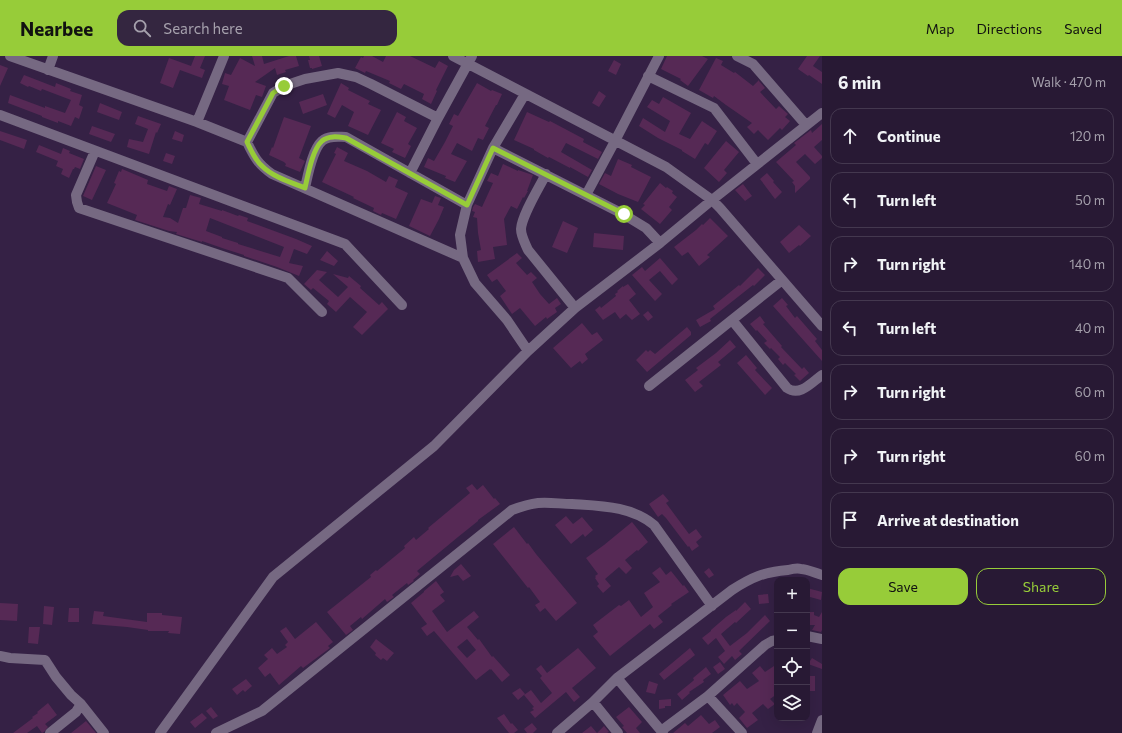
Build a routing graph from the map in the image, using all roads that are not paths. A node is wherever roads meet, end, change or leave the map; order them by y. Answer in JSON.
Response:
{"nodes":[{"id":1,"x":10,"y":56,"type":"edge"},
{"id":2,"x":53,"y":56,"type":"edge"},
{"id":3,"x":224,"y":56,"type":"edge"},
{"id":4,"x":453,"y":56,"type":"edge"},
{"id":5,"x":658,"y":56,"type":"edge"},
{"id":6,"x":740,"y":57,"type":"edge"},
{"id":7,"x":470,"y":60,"type":"edge"},
{"id":8,"x":48,"y":70,"type":"junction"},
{"id":9,"x":648,"y":76,"type":"junction"},
{"id":10,"x":525,"y":94,"type":"junction"},
{"id":11,"x":822,"y":113,"type":"edge"},
{"id":12,"x":0,"y":115,"type":"edge"},
{"id":13,"x":438,"y":118,"type":"junction"},
{"id":14,"x":197,"y":122,"type":"junction"},
{"id":15,"x":806,"y":125,"type":"junction"},
{"id":16,"x":615,"y":141,"type":"junction"},
{"id":17,"x":247,"y":142,"type":"junction"},
{"id":18,"x":493,"y":148,"type":"junction"},
{"id":19,"x":95,"y":151,"type":"junction"},
{"id":20,"x":757,"y":164,"type":"junction"},
{"id":21,"x":410,"y":173,"type":"junction"},
{"id":22,"x":546,"y":174,"type":"junction"},
{"id":23,"x":305,"y":188,"type":"junction"},
{"id":24,"x":586,"y":195,"type":"junction"},
{"id":25,"x":712,"y":200,"type":"junction"},
{"id":26,"x":467,"y":205,"type":"junction"},
{"id":27,"x":660,"y":243,"type":"junction"},
{"id":28,"x":463,"y":258,"type":"junction"},
{"id":29,"x":782,"y":280,"type":"junction"},
{"id":30,"x":402,"y":306,"type":"dead end"},
{"id":31,"x":574,"y":308,"type":"junction"},
{"id":32,"x":322,"y":312,"type":"dead end"},
{"id":33,"x":732,"y":320,"type":"junction"},
{"id":34,"x":822,"y":326,"type":"edge"},
{"id":35,"x":528,"y":351,"type":"junction"},
{"id":36,"x":822,"y":375,"type":"edge"},
{"id":37,"x":649,"y":386,"type":"dead end"},
{"id":38,"x":822,"y":574,"type":"edge"},
{"id":39,"x":712,"y":606,"type":"junction"},
{"id":40,"x":810,"y":637,"type":"edge"},
{"id":41,"x":822,"y":639,"type":"edge"},
{"id":42,"x":774,"y":641,"type":"edge"},
{"id":43,"x":0,"y":656,"type":"edge"},
{"id":44,"x":617,"y":678,"type":"junction"},
{"id":45,"x":708,"y":696,"type":"junction"},
{"id":46,"x":593,"y":702,"type":"junction"},
{"id":47,"x":81,"y":704,"type":"junction"},
{"id":48,"x":822,"y":720,"type":"edge"},
{"id":49,"x":228,"y":731,"type":"edge"},
{"id":50,"x":662,"y":732,"type":"edge"},
{"id":51,"x":50,"y":733,"type":"edge"},
{"id":52,"x":104,"y":733,"type":"edge"},
{"id":53,"x":160,"y":733,"type":"edge"},
{"id":54,"x":216,"y":733,"type":"edge"},
{"id":55,"x":557,"y":733,"type":"edge"},
{"id":56,"x":618,"y":733,"type":"edge"},
{"id":57,"x":742,"y":733,"type":"edge"},
{"id":58,"x":818,"y":733,"type":"edge"}],
"edges":[{"from":1,"to":8,"type":"street"},
{"from":2,"to":8,"type":"street"},
{"from":3,"to":14,"type":"street"},
{"from":4,"to":7,"type":"street"},
{"from":5,"to":9,"type":"street"},
{"from":6,"to":15,"type":"street"},
{"from":7,"to":10,"type":"street"},
{"from":7,"to":13,"type":"street"},
{"from":8,"to":14,"type":"street"},
{"from":9,"to":16,"type":"street"},
{"from":9,"to":20,"type":"street"},
{"from":10,"to":16,"type":"street"},
{"from":10,"to":18,"type":"street"},
{"from":11,"to":15,"type":"street"},
{"from":12,"to":19,"type":"street"},
{"from":13,"to":17,"type":"street"},
{"from":13,"to":21,"type":"street"},
{"from":14,"to":17,"type":"street"},
{"from":15,"to":20,"type":"street"},
{"from":16,"to":24,"type":"street"},
{"from":16,"to":25,"type":"street"},
{"from":17,"to":23,"type":"street"},
{"from":18,"to":22,"type":"street"},
{"from":18,"to":26,"type":"street"},
{"from":19,"to":30,"type":"street"},
{"from":19,"to":32,"type":"street"},
{"from":20,"to":25,"type":"street"},
{"from":21,"to":23,"type":"street"},
{"from":21,"to":26,"type":"street"},
{"from":22,"to":24,"type":"street"},
{"from":22,"to":31,"type":"street"},
{"from":23,"to":28,"type":"street"},
{"from":24,"to":27,"type":"street"},
{"from":25,"to":27,"type":"street"},
{"from":25,"to":29,"type":"street"},
{"from":26,"to":28,"type":"street"},
{"from":27,"to":31,"type":"street"},
{"from":28,"to":35,"type":"street"},
{"from":29,"to":33,"type":"street"},
{"from":29,"to":34,"type":"street"},
{"from":31,"to":35,"type":"street"},
{"from":33,"to":36,"type":"street"},
{"from":33,"to":37,"type":"street"},
{"from":35,"to":53,"type":"street"},
{"from":38,"to":39,"type":"street"},
{"from":39,"to":44,"type":"street"},
{"from":39,"to":49,"type":"street"},
{"from":40,"to":41,"type":"street"},
{"from":42,"to":45,"type":"street"},
{"from":43,"to":47,"type":"street"},
{"from":44,"to":46,"type":"street"},
{"from":44,"to":50,"type":"street"},
{"from":45,"to":50,"type":"street"},
{"from":45,"to":57,"type":"street"},
{"from":46,"to":55,"type":"street"},
{"from":46,"to":56,"type":"street"},
{"from":47,"to":51,"type":"street"},
{"from":47,"to":52,"type":"street"},
{"from":48,"to":58,"type":"street"},
{"from":49,"to":54,"type":"street"}]}
